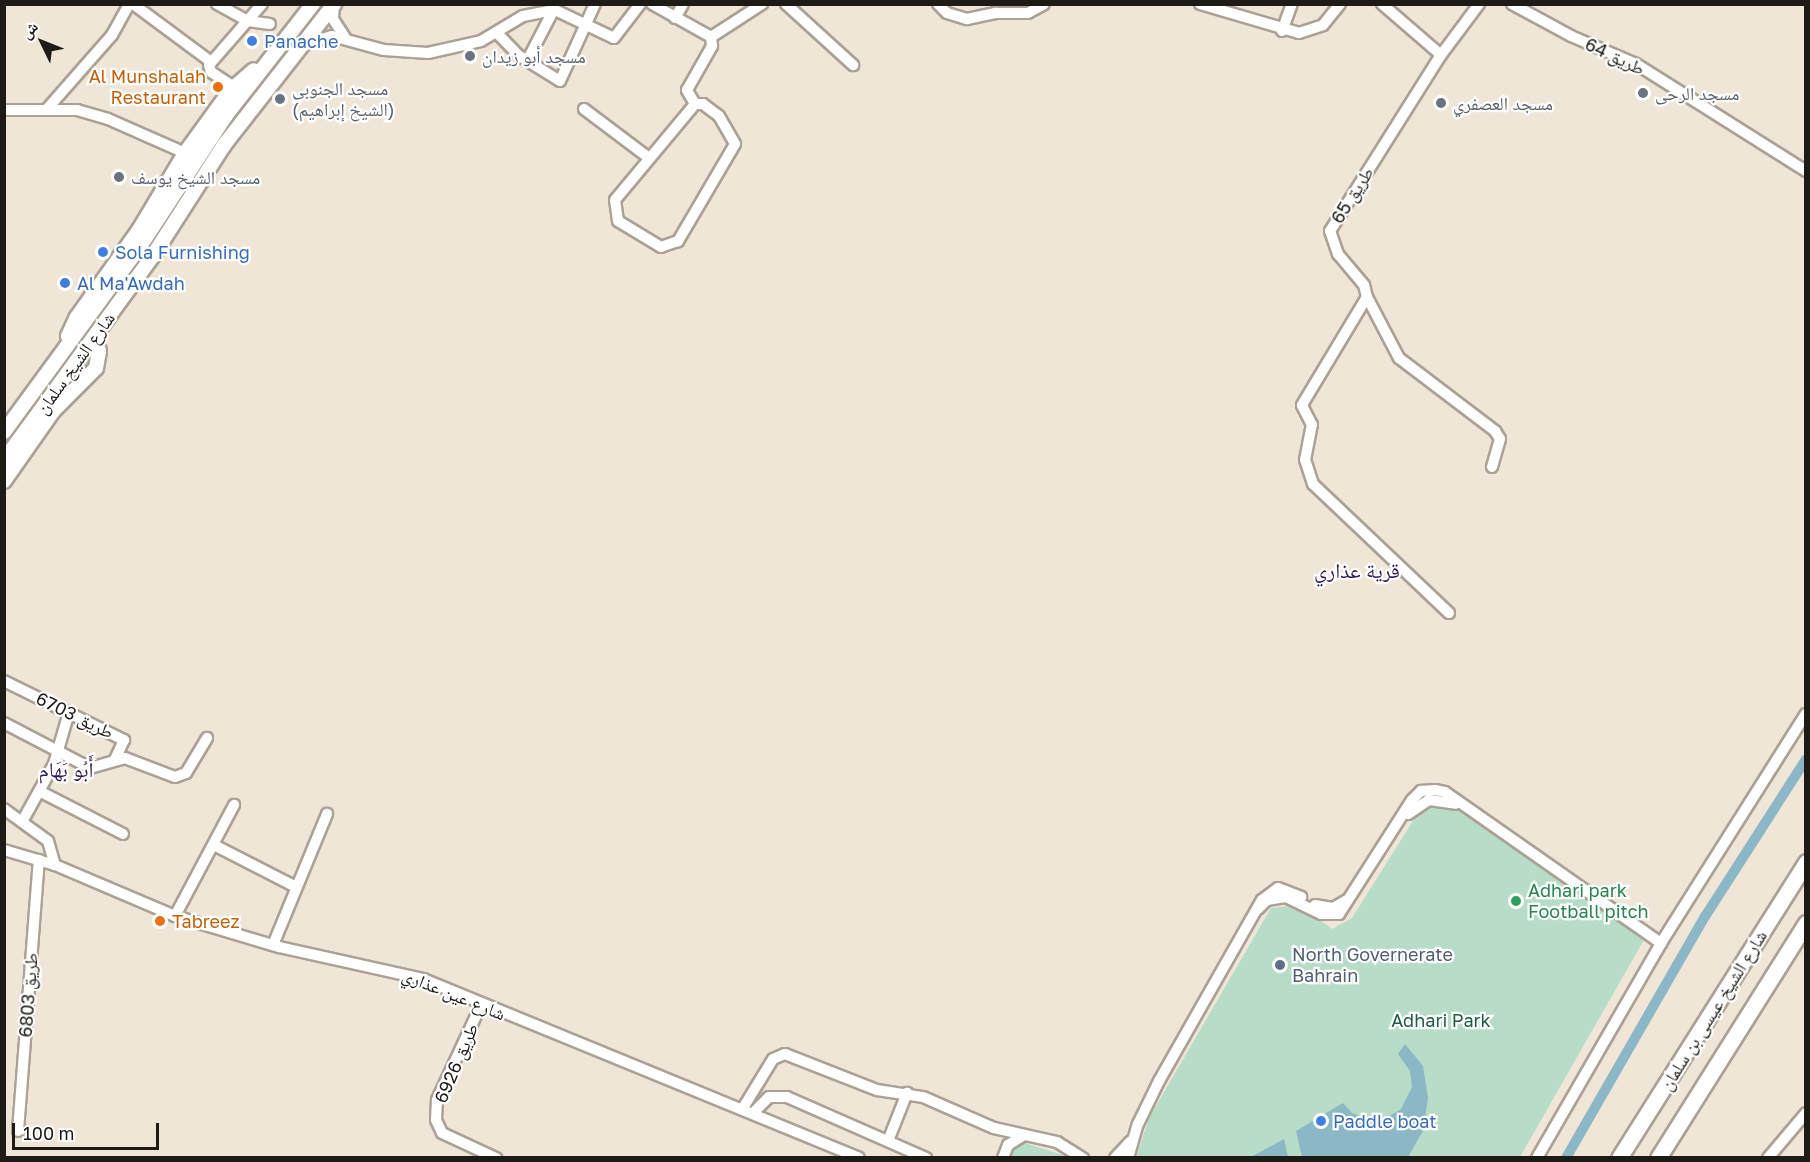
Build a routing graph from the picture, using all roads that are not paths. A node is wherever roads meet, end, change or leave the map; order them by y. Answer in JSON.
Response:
{"nodes":[{"id":1,"x":131,"y":4,"type":"edge"},
{"id":2,"x":217,"y":4,"type":"edge"},
{"id":3,"x":262,"y":4,"type":"edge"},
{"id":4,"x":313,"y":4,"type":"edge"},
{"id":5,"x":334,"y":4,"type":"edge"},
{"id":6,"x":527,"y":4,"type":"edge"},
{"id":7,"x":595,"y":4,"type":"edge"},
{"id":8,"x":640,"y":4,"type":"edge"},
{"id":9,"x":652,"y":4,"type":"edge"},
{"id":10,"x":683,"y":4,"type":"edge"},
{"id":11,"x":762,"y":4,"type":"edge"},
{"id":12,"x":786,"y":4,"type":"edge"},
{"id":13,"x":938,"y":4,"type":"edge"},
{"id":14,"x":1044,"y":4,"type":"edge"},
{"id":15,"x":1292,"y":4,"type":"edge"},
{"id":16,"x":1340,"y":4,"type":"edge"},
{"id":17,"x":1382,"y":4,"type":"edge"},
{"id":18,"x":1479,"y":4,"type":"edge"},
{"id":19,"x":1203,"y":5,"type":"edge"},
{"id":20,"x":1513,"y":5,"type":"edge"},
{"id":21,"x":553,"y":11,"type":"junction"},
{"id":22,"x":524,"y":16,"type":"junction"},
{"id":23,"x":675,"y":18,"type":"junction"},
{"id":24,"x":248,"y":21,"type":"junction"},
{"id":25,"x":585,"y":23,"type":"junction"},
{"id":26,"x":270,"y":24,"type":"dead end"},
{"id":27,"x":1282,"y":31,"type":"junction"},
{"id":28,"x":498,"y":34,"type":"junction"},
{"id":29,"x":711,"y":37,"type":"junction"},
{"id":30,"x":346,"y":39,"type":"junction"},
{"id":31,"x":299,"y":47,"type":"junction"},
{"id":32,"x":1442,"y":55,"type":"junction"},
{"id":33,"x":527,"y":61,"type":"junction"},
{"id":34,"x":211,"y":62,"type":"junction"},
{"id":35,"x":266,"y":63,"type":"junction"},
{"id":36,"x":853,"y":65,"type":"dead end"},
{"id":37,"x":234,"y":87,"type":"junction"},
{"id":38,"x":695,"y":104,"type":"junction"},
{"id":39,"x":47,"y":109,"type":"junction"},
{"id":40,"x":584,"y":109,"type":"dead end"},
{"id":41,"x":4,"y":110,"type":"edge"},
{"id":42,"x":185,"y":153,"type":"junction"},
{"id":43,"x":649,"y":158,"type":"junction"},
{"id":44,"x":1806,"y":171,"type":"edge"},
{"id":45,"x":1368,"y":297,"type":"junction"},
{"id":46,"x":94,"y":337,"type":"junction"},
{"id":47,"x":68,"y":346,"type":"junction"},
{"id":48,"x":4,"y":432,"type":"edge"},
{"id":49,"x":4,"y":459,"type":"edge"},
{"id":50,"x":1492,"y":466,"type":"dead end"},
{"id":51,"x":4,"y":482,"type":"edge"},
{"id":52,"x":1449,"y":613,"type":"dead end"},
{"id":53,"x":4,"y":681,"type":"edge"},
{"id":54,"x":69,"y":712,"type":"junction"},
{"id":55,"x":1806,"y":714,"type":"edge"},
{"id":56,"x":6,"y":729,"type":"edge"},
{"id":57,"x":207,"y":738,"type":"dead end"},
{"id":58,"x":59,"y":751,"type":"junction"},
{"id":59,"x":115,"y":759,"type":"junction"},
{"id":60,"x":41,"y":792,"type":"junction"},
{"id":61,"x":234,"y":805,"type":"dead end"},
{"id":62,"x":4,"y":809,"type":"edge"},
{"id":63,"x":327,"y":814,"type":"dead end"},
{"id":64,"x":23,"y":820,"type":"junction"},
{"id":65,"x":123,"y":834,"type":"dead end"},
{"id":66,"x":214,"y":845,"type":"junction"},
{"id":67,"x":4,"y":850,"type":"edge"},
{"id":68,"x":39,"y":860,"type":"junction"},
{"id":69,"x":1806,"y":862,"type":"edge"},
{"id":70,"x":55,"y":865,"type":"junction"},
{"id":71,"x":294,"y":886,"type":"junction"},
{"id":72,"x":175,"y":916,"type":"junction"},
{"id":73,"x":1806,"y":923,"type":"edge"},
{"id":74,"x":1661,"y":943,"type":"junction"},
{"id":75,"x":273,"y":945,"type":"junction"},
{"id":76,"x":481,"y":1005,"type":"junction"},
{"id":77,"x":907,"y":1093,"type":"junction"},
{"id":78,"x":743,"y":1108,"type":"junction"},
{"id":79,"x":754,"y":1112,"type":"junction"},
{"id":80,"x":1806,"y":1113,"type":"edge"},
{"id":81,"x":994,"y":1128,"type":"junction"},
{"id":82,"x":18,"y":1131,"type":"dead end"},
{"id":83,"x":1030,"y":1134,"type":"junction"},
{"id":84,"x":1135,"y":1137,"type":"junction"},
{"id":85,"x":888,"y":1141,"type":"junction"},
{"id":86,"x":1004,"y":1153,"type":"edge"},
{"id":87,"x":496,"y":1158,"type":"edge"},
{"id":88,"x":859,"y":1158,"type":"edge"},
{"id":89,"x":926,"y":1158,"type":"edge"},
{"id":90,"x":1083,"y":1158,"type":"edge"},
{"id":91,"x":1115,"y":1158,"type":"edge"},
{"id":92,"x":1128,"y":1158,"type":"edge"},
{"id":93,"x":1537,"y":1158,"type":"edge"},
{"id":94,"x":1619,"y":1158,"type":"edge"},
{"id":95,"x":1658,"y":1158,"type":"edge"},
{"id":96,"x":1768,"y":1158,"type":"edge"}],
"edges":[{"from":1,"to":34,"type":"street"},
{"from":1,"to":39,"type":"street"},
{"from":2,"to":24,"type":"street"},
{"from":3,"to":24,"type":"street"},
{"from":4,"to":35,"type":"main road","name":"شارع الشيخ سلمان"},
{"from":5,"to":30,"type":"street"},
{"from":5,"to":31,"type":"main road","name":"شارع الشيخ سلمان"},
{"from":6,"to":22,"type":"street"},
{"from":7,"to":25,"type":"street"},
{"from":8,"to":25,"type":"street"},
{"from":9,"to":23,"type":"street"},
{"from":10,"to":23,"type":"street"},
{"from":11,"to":29,"type":"street"},
{"from":12,"to":36,"type":"street"},
{"from":13,"to":14,"type":"street"},
{"from":15,"to":27,"type":"street"},
{"from":16,"to":27,"type":"street"},
{"from":17,"to":32,"type":"street"},
{"from":18,"to":32,"type":"street","name":"طريق 65"},
{"from":19,"to":27,"type":"street"},
{"from":20,"to":44,"type":"street","name":"طريق 64"},
{"from":21,"to":22,"type":"street"},
{"from":21,"to":25,"type":"street"},
{"from":21,"to":33,"type":"street"},
{"from":22,"to":28,"type":"street"},
{"from":23,"to":29,"type":"street"},
{"from":24,"to":26,"type":"street"},
{"from":24,"to":34,"type":"street"},
{"from":25,"to":33,"type":"street"},
{"from":28,"to":30,"type":"street"},
{"from":28,"to":33,"type":"street"},
{"from":29,"to":38,"type":"street"},
{"from":30,"to":31,"type":"street"},
{"from":31,"to":46,"type":"main road","name":"شارع الشيخ سلمان"},
{"from":32,"to":45,"type":"street","name":"طريق 65"},
{"from":34,"to":37,"type":"street"},
{"from":35,"to":37,"type":"main road"},
{"from":35,"to":47,"type":"main road","name":"شارع الشيخ سلمان"},
{"from":37,"to":42,"type":"main road"},
{"from":38,"to":43,"type":"street"},
{"from":38,"to":43,"type":"street"},
{"from":39,"to":41,"type":"street"},
{"from":39,"to":42,"type":"street"},
{"from":40,"to":43,"type":"street"},
{"from":42,"to":47,"type":"main road"},
{"from":45,"to":50,"type":"street"},
{"from":45,"to":52,"type":"street"},
{"from":46,"to":49,"type":"main road","name":"شارع الشيخ سلمان"},
{"from":46,"to":51,"type":"main road"},
{"from":47,"to":48,"type":"main road","name":"شارع الشيخ سلمان"},
{"from":53,"to":54,"type":"street","name":"طريق 6703"},
{"from":54,"to":58,"type":"street"},
{"from":54,"to":59,"type":"street","name":"طريق 6703"},
{"from":55,"to":74,"type":"street"},
{"from":56,"to":58,"type":"street"},
{"from":57,"to":59,"type":"street"},
{"from":58,"to":59,"type":"street"},
{"from":58,"to":60,"type":"street"},
{"from":60,"to":64,"type":"street"},
{"from":60,"to":65,"type":"street"},
{"from":61,"to":66,"type":"street"},
{"from":62,"to":64,"type":"street"},
{"from":63,"to":71,"type":"street"},
{"from":64,"to":70,"type":"street"},
{"from":66,"to":71,"type":"street"},
{"from":66,"to":72,"type":"street"},
{"from":67,"to":68,"type":"street","name":"شارع عين عذاري"},
{"from":68,"to":70,"type":"street","name":"شارع عين عذاري"},
{"from":68,"to":82,"type":"street","name":"طريق 6803"},
{"from":69,"to":94,"type":"highway","name":"شارع الشيخ عيسى بن سلمان"},
{"from":70,"to":72,"type":"street","name":"شارع عين عذاري"},
{"from":71,"to":75,"type":"street"},
{"from":72,"to":75,"type":"street","name":"شارع عين عذاري"},
{"from":73,"to":95,"type":"highway","name":"شارع الشيخ عيسى بن سلمان"},
{"from":74,"to":84,"type":"street"},
{"from":74,"to":93,"type":"street"},
{"from":75,"to":76,"type":"street","name":"شارع عين عذاري"},
{"from":76,"to":78,"type":"street","name":"شارع عين عذاري"},
{"from":76,"to":87,"type":"street","name":"طريق 6926"},
{"from":77,"to":78,"type":"street"},
{"from":77,"to":81,"type":"street"},
{"from":77,"to":85,"type":"street"},
{"from":78,"to":79,"type":"street","name":"شارع عين عذاري"},
{"from":79,"to":85,"type":"street"},
{"from":79,"to":88,"type":"street","name":"شارع عين عذاري"},
{"from":80,"to":96,"type":"street"},
{"from":81,"to":83,"type":"street"},
{"from":81,"to":86,"type":"street"},
{"from":83,"to":86,"type":"street"},
{"from":83,"to":90,"type":"street"},
{"from":84,"to":91,"type":"street"},
{"from":84,"to":92,"type":"street"},
{"from":85,"to":89,"type":"street"}]}
